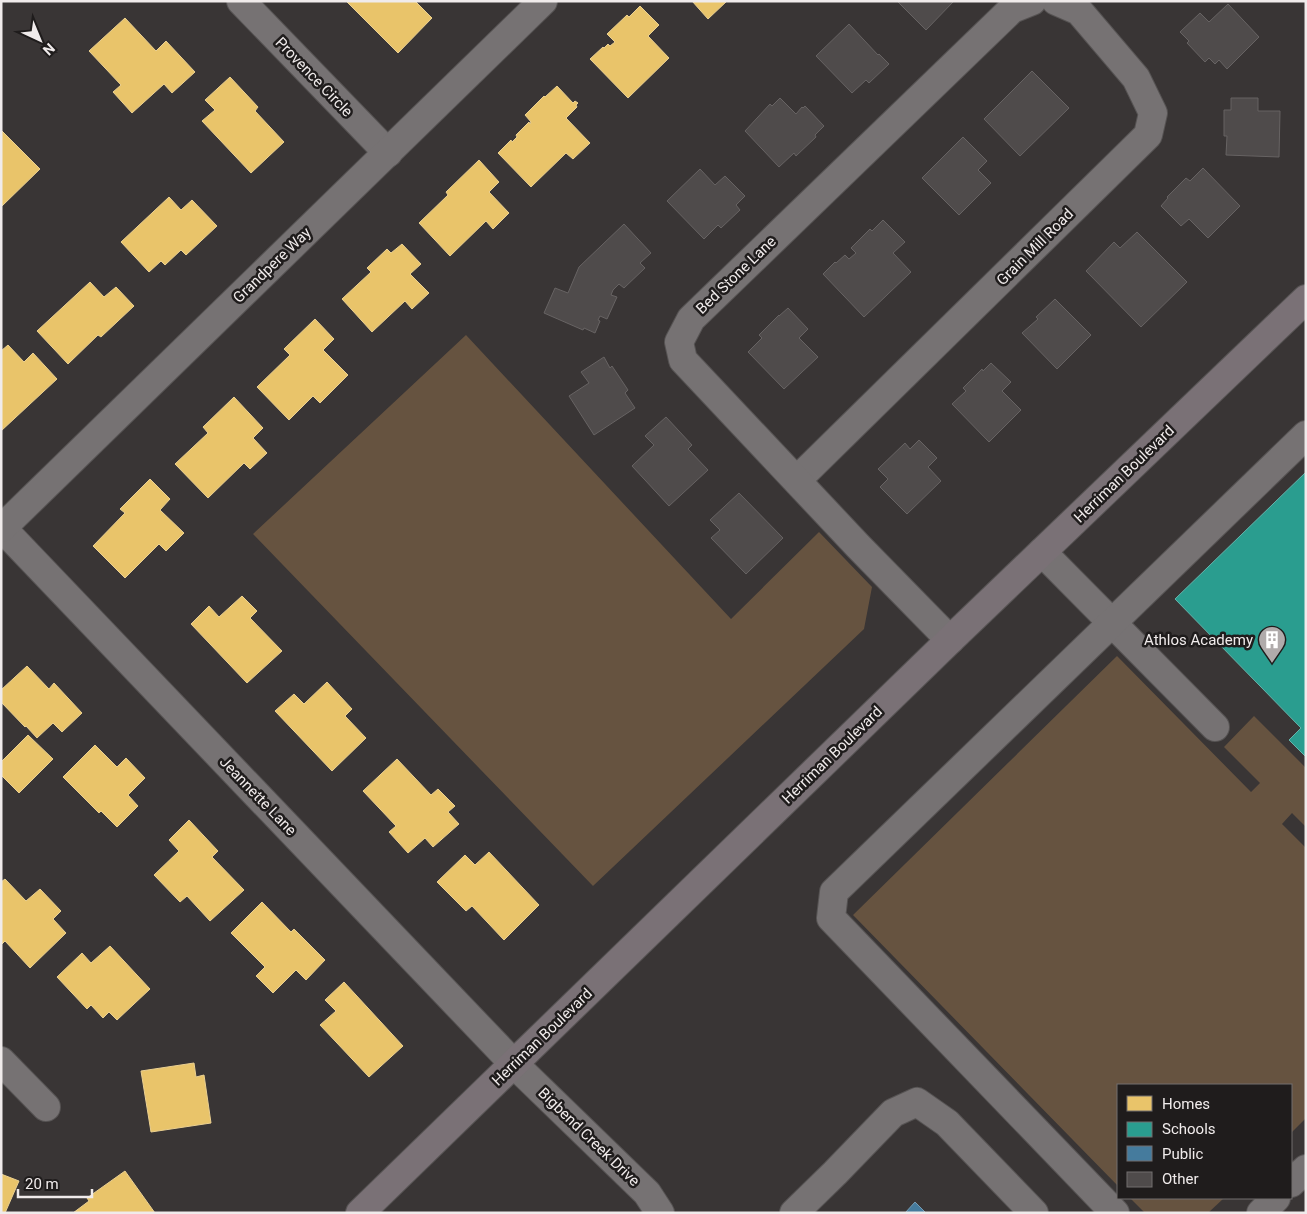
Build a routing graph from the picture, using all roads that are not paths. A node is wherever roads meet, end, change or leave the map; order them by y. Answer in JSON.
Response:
{"nodes":[{"id":1,"x":241,"y":1,"type":"edge"},
{"id":2,"x":543,"y":1,"type":"edge"},
{"id":3,"x":1032,"y":1,"type":"edge"},
{"id":4,"x":1056,"y":1,"type":"edge"},
{"id":5,"x":388,"y":153,"type":"junction"},
{"id":6,"x":1306,"y":299,"type":"edge"},
{"id":7,"x":1306,"y":435,"type":"edge"},
{"id":8,"x":797,"y":480,"type":"junction"},
{"id":9,"x":1,"y":528,"type":"edge"},
{"id":10,"x":1042,"y":552,"type":"junction"},
{"id":11,"x":1112,"y":623,"type":"junction"},
{"id":12,"x":950,"y":640,"type":"junction"},
{"id":13,"x":1215,"y":728,"type":"dead end"},
{"id":14,"x":1,"y":1061,"type":"edge"},
{"id":15,"x":514,"y":1064,"type":"junction"},
{"id":16,"x":46,"y":1107,"type":"dead end"},
{"id":17,"x":1306,"y":1169,"type":"edge"},
{"id":18,"x":1292,"y":1183,"type":"edge"},
{"id":19,"x":1275,"y":1199,"type":"edge"},
{"id":20,"x":360,"y":1213,"type":"edge"},
{"id":21,"x":660,"y":1213,"type":"edge"},
{"id":22,"x":794,"y":1213,"type":"edge"},
{"id":23,"x":1034,"y":1213,"type":"edge"},
{"id":24,"x":1115,"y":1213,"type":"edge"},
{"id":25,"x":1261,"y":1213,"type":"edge"}],
"edges":[{"from":1,"to":5,"type":"street","name":"Provence Circle"},
{"from":2,"to":5,"type":"street","name":"Grandpere Way"},
{"from":3,"to":8,"type":"street","name":"Bed Stone Lane"},
{"from":4,"to":8,"type":"street","name":"Grain Mill Road"},
{"from":5,"to":9,"type":"street","name":"Grandpere Way"},
{"from":6,"to":10,"type":"main road","name":"Herriman Boulevard"},
{"from":7,"to":11,"type":"street"},
{"from":8,"to":12,"type":"street","name":"Bed Stone Lane"},
{"from":9,"to":15,"type":"street","name":"Jeannette Lane"},
{"from":10,"to":11,"type":"street"},
{"from":10,"to":12,"type":"main road","name":"Herriman Boulevard"},
{"from":11,"to":13,"type":"street"},
{"from":11,"to":24,"type":"street"},
{"from":12,"to":15,"type":"main road","name":"Herriman Boulevard"},
{"from":14,"to":16,"type":"street"},
{"from":15,"to":20,"type":"main road","name":"Herriman Boulevard"},
{"from":15,"to":21,"type":"street","name":"Bigbend Creek Drive"},
{"from":17,"to":18,"type":"street"},
{"from":19,"to":25,"type":"street"},
{"from":22,"to":23,"type":"street"}]}
